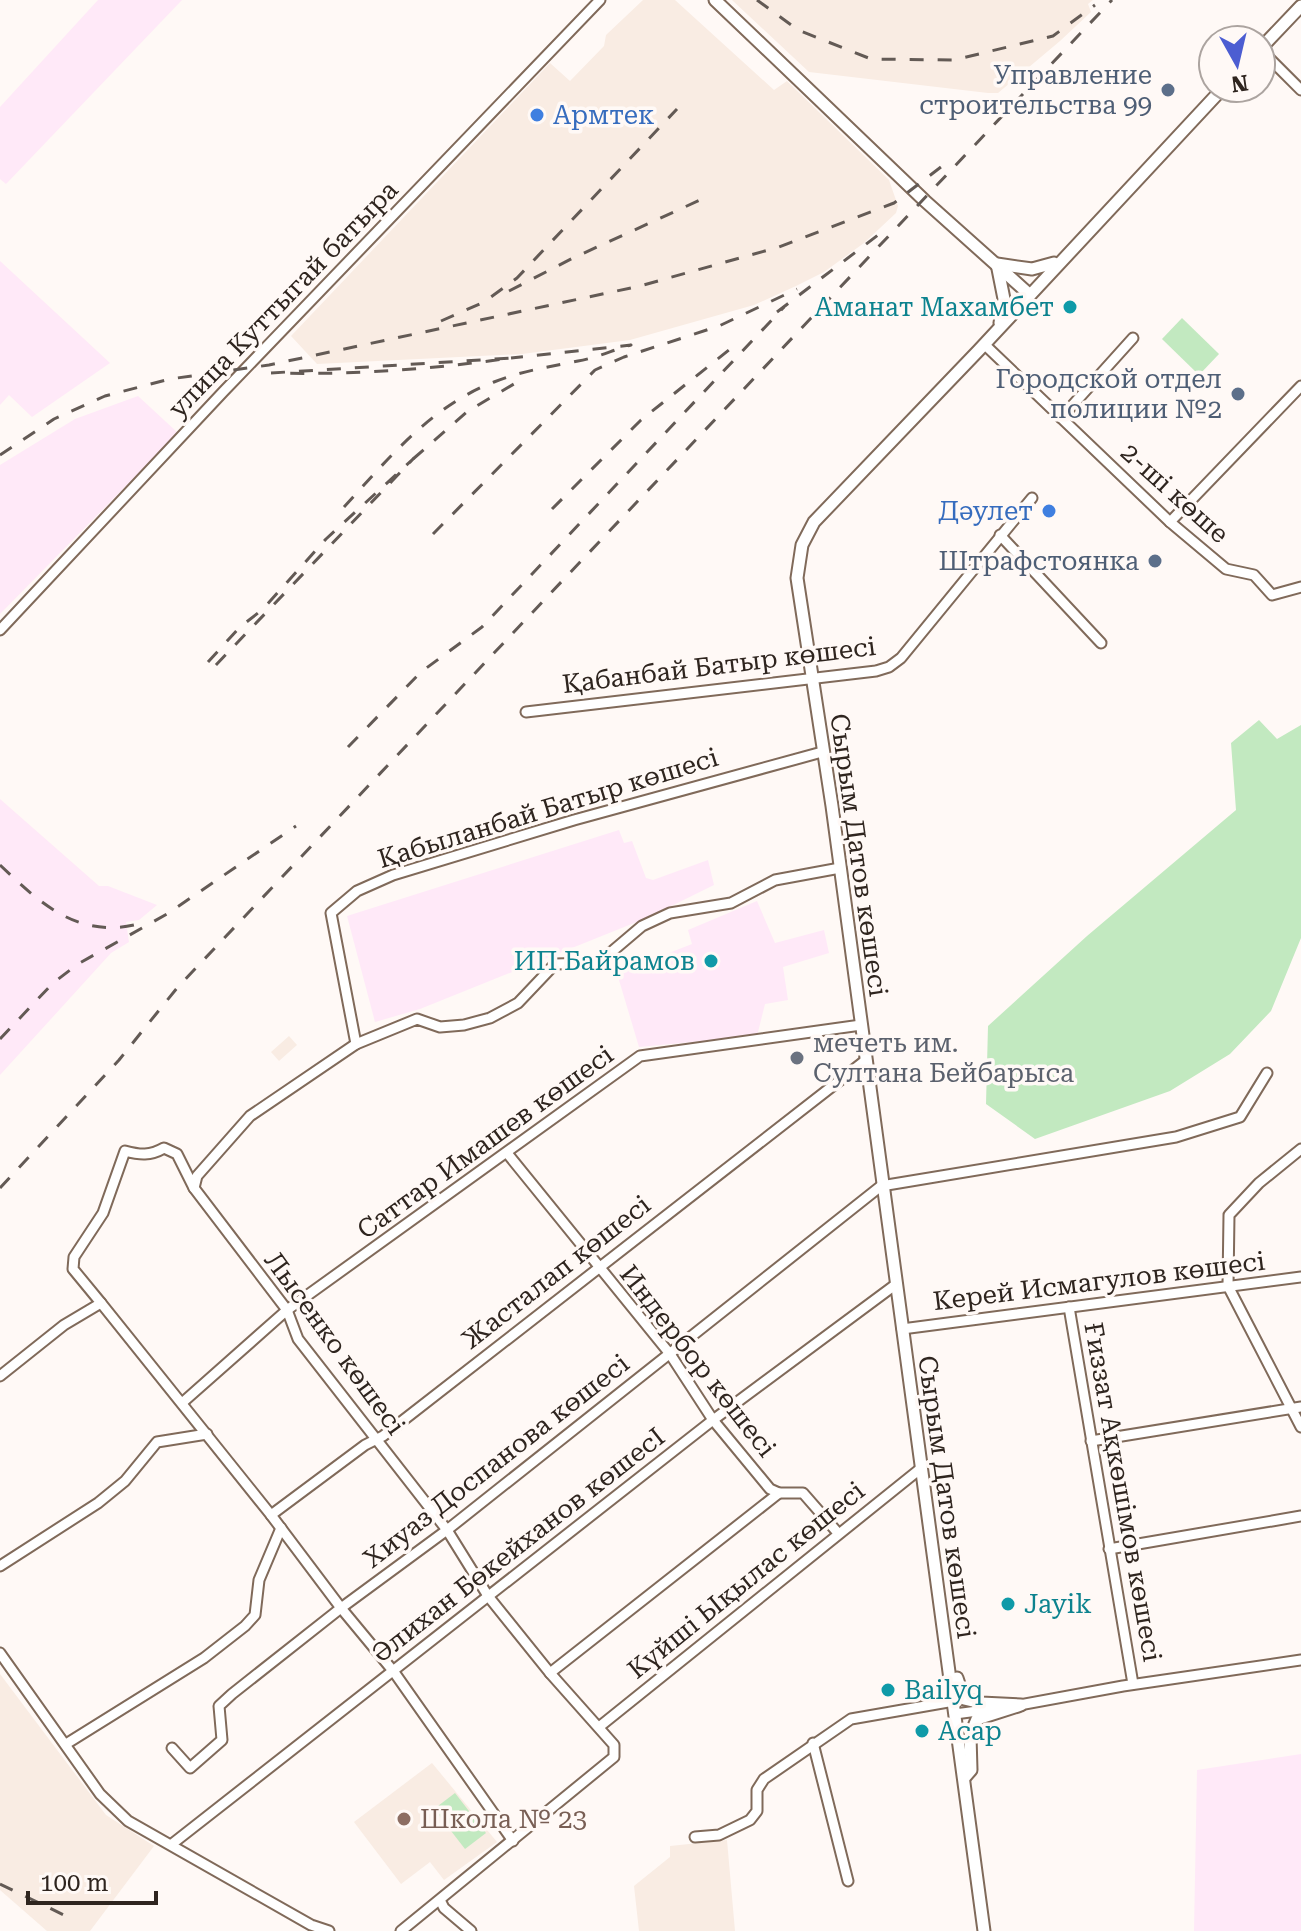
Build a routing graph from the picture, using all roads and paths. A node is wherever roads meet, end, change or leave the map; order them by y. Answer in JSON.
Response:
{"nodes":[{"id":1,"x":600,"y":0,"type":"edge"},
{"id":2,"x":715,"y":0,"type":"edge"},
{"id":3,"x":1301,"y":6,"type":"edge"},
{"id":4,"x":1277,"y":32,"type":"edge"},
{"id":5,"x":1277,"y":65,"type":"edge"},
{"id":6,"x":1301,"y":90,"type":"edge"},
{"id":7,"x":1208,"y":104,"type":"edge"},
{"id":8,"x":1059,"y":262,"type":"junction"},
{"id":9,"x":997,"y":264,"type":"junction"},
{"id":10,"x":1029,"y":294,"type":"junction"},
{"id":11,"x":998,"y":329,"type":"junction"},
{"id":12,"x":1133,"y":338,"type":"dead end"},
{"id":13,"x":984,"y":344,"type":"junction"},
{"id":14,"x":1301,"y":386,"type":"edge"},
{"id":15,"x":1061,"y":418,"type":"junction"},
{"id":16,"x":1032,"y":498,"type":"dead end"},
{"id":17,"x":1170,"y":522,"type":"junction"},
{"id":18,"x":1000,"y":535,"type":"junction"},
{"id":19,"x":1301,"y":587,"type":"edge"},
{"id":20,"x":0,"y":630,"type":"edge"},
{"id":21,"x":1101,"y":643,"type":"dead end"},
{"id":22,"x":812,"y":677,"type":"junction"},
{"id":23,"x":526,"y":712,"type":"dead end"},
{"id":24,"x":822,"y":752,"type":"junction"},
{"id":25,"x":840,"y":868,"type":"junction"},
{"id":26,"x":861,"y":1025,"type":"junction"},
{"id":27,"x":356,"y":1044,"type":"junction"},
{"id":28,"x":866,"y":1060,"type":"junction"},
{"id":29,"x":1267,"y":1073,"type":"dead end"},
{"id":30,"x":1301,"y":1149,"type":"edge"},
{"id":31,"x":507,"y":1153,"type":"junction"},
{"id":32,"x":881,"y":1186,"type":"junction"},
{"id":33,"x":194,"y":1188,"type":"junction"},
{"id":34,"x":598,"y":1267,"type":"junction"},
{"id":35,"x":1301,"y":1277,"type":"edge"},
{"id":36,"x":895,"y":1285,"type":"junction"},
{"id":37,"x":1228,"y":1286,"type":"junction"},
{"id":38,"x":101,"y":1303,"type":"junction"},
{"id":39,"x":1069,"y":1307,"type":"junction"},
{"id":40,"x":287,"y":1310,"type":"junction"},
{"id":41,"x":902,"y":1329,"type":"junction"},
{"id":42,"x":670,"y":1354,"type":"junction"},
{"id":43,"x":0,"y":1376,"type":"edge"},
{"id":44,"x":182,"y":1403,"type":"junction"},
{"id":45,"x":1296,"y":1408,"type":"edge"},
{"id":46,"x":713,"y":1420,"type":"junction"},
{"id":47,"x":1301,"y":1427,"type":"edge"},
{"id":48,"x":207,"y":1434,"type":"junction"},
{"id":49,"x":376,"y":1440,"type":"junction"},
{"id":50,"x":1091,"y":1441,"type":"junction"},
{"id":51,"x":920,"y":1469,"type":"junction"},
{"id":52,"x":779,"y":1493,"type":"junction"},
{"id":53,"x":271,"y":1515,"type":"junction"},
{"id":54,"x":1301,"y":1516,"type":"edge"},
{"id":55,"x":281,"y":1528,"type":"junction"},
{"id":56,"x":447,"y":1530,"type":"junction"},
{"id":57,"x":838,"y":1533,"type":"junction"},
{"id":58,"x":1109,"y":1549,"type":"junction"},
{"id":59,"x":0,"y":1566,"type":"edge"},
{"id":60,"x":488,"y":1596,"type":"junction"},
{"id":61,"x":341,"y":1608,"type":"junction"},
{"id":62,"x":945,"y":1646,"type":"junction"},
{"id":63,"x":0,"y":1653,"type":"edge"},
{"id":64,"x":1301,"y":1660,"type":"edge"},
{"id":65,"x":394,"y":1672,"type":"junction"},
{"id":66,"x":550,"y":1673,"type":"junction"},
{"id":67,"x":1133,"y":1684,"type":"junction"},
{"id":68,"x":1021,"y":1705,"type":"junction"},
{"id":69,"x":954,"y":1708,"type":"junction"},
{"id":70,"x":599,"y":1727,"type":"junction"},
{"id":71,"x":813,"y":1743,"type":"junction"},
{"id":72,"x":66,"y":1744,"type":"junction"},
{"id":73,"x":172,"y":1748,"type":"dead end"},
{"id":74,"x":964,"y":1778,"type":"junction"},
{"id":75,"x":695,"y":1837,"type":"dead end"},
{"id":76,"x":513,"y":1841,"type":"junction"},
{"id":77,"x":172,"y":1844,"type":"junction"},
{"id":78,"x":848,"y":1881,"type":"dead end"},
{"id":79,"x":440,"y":1900,"type":"junction"},
{"id":80,"x":329,"y":1931,"type":"edge"},
{"id":81,"x":401,"y":1931,"type":"edge"},
{"id":82,"x":471,"y":1931,"type":"edge"},
{"id":83,"x":984,"y":1931,"type":"edge"}],
"edges":[{"from":1,"to":20,"type":"street","name":"улица Куттыгай батыра"},
{"from":2,"to":9,"type":"main road"},
{"from":3,"to":4,"type":"main road"},
{"from":5,"to":6,"type":"street"},
{"from":7,"to":8,"type":"main road","name":"Сырым Датов көшесі"},
{"from":8,"to":9,"type":"main road"},
{"from":8,"to":10,"type":"main road","name":"Сырым Датов көшесі"},
{"from":9,"to":10,"type":"main road"},
{"from":9,"to":11,"type":"main road"},
{"from":10,"to":11,"type":"main road","name":"Сырым Датов көшесі"},
{"from":11,"to":13,"type":"main road","name":"Сырым Датов көшесі"},
{"from":12,"to":15,"type":"street"},
{"from":13,"to":15,"type":"street","name":"2-ші көше"},
{"from":13,"to":22,"type":"main road","name":"Сырым Датов көшесі"},
{"from":14,"to":17,"type":"street"},
{"from":15,"to":17,"type":"street","name":"2-ші көше"},
{"from":16,"to":18,"type":"street","name":"Қабанбай Батыр көшесі"},
{"from":17,"to":19,"type":"street","name":"2-ші көше"},
{"from":18,"to":21,"type":"street"},
{"from":18,"to":22,"type":"street","name":"Қабанбай Батыр көшесі"},
{"from":22,"to":23,"type":"street","name":"Қабанбай Батыр көшесі"},
{"from":22,"to":24,"type":"main road","name":"Сырым Датов көшесі"},
{"from":24,"to":25,"type":"main road","name":"Сырым Датов көшесі"},
{"from":24,"to":27,"type":"street","name":"Қабыланбай Батыр көшесі"},
{"from":25,"to":26,"type":"main road","name":"Сырым Датов көшесі"},
{"from":25,"to":27,"type":"street"},
{"from":26,"to":28,"type":"main road","name":"Сырым Датов көшесі"},
{"from":26,"to":31,"type":"street","name":"Саттар Имашев көшесі"},
{"from":27,"to":33,"type":"street"},
{"from":28,"to":32,"type":"main road","name":"Сырым Датов көшесі"},
{"from":28,"to":34,"type":"street","name":"Жасталап көшесі"},
{"from":29,"to":32,"type":"street"},
{"from":30,"to":37,"type":"street"},
{"from":31,"to":34,"type":"street","name":"Индербор көшесі"},
{"from":31,"to":40,"type":"street","name":"Саттар Имашев көшесі"},
{"from":32,"to":36,"type":"main road","name":"Сырым Датов көшесі"},
{"from":32,"to":42,"type":"street","name":"Хиуаз Доспанова көшесі"},
{"from":33,"to":38,"type":"street"},
{"from":33,"to":40,"type":"street","name":"Лысенко көшесі"},
{"from":34,"to":42,"type":"street","name":"Индербор көшесі"},
{"from":34,"to":49,"type":"street","name":"Жасталап көшесі"},
{"from":35,"to":37,"type":"street","name":"Керей Исмагулов көшесі"},
{"from":36,"to":41,"type":"main road","name":"Сырым Датов көшесі"},
{"from":36,"to":46,"type":"street","name":"Әлихан Бөкейханов көшесI"},
{"from":37,"to":39,"type":"street","name":"Керей Исмагулов көшесі"},
{"from":37,"to":45,"type":"street"},
{"from":38,"to":43,"type":"street"},
{"from":38,"to":44,"type":"street"},
{"from":39,"to":41,"type":"street","name":"Керей Исмагулов көшесі"},
{"from":39,"to":50,"type":"street","name":"Ғиззат Ақкөшімов көшесi"},
{"from":40,"to":44,"type":"street","name":"Саттар Имашев көшесі"},
{"from":40,"to":49,"type":"street","name":"Лысенко көшесі"},
{"from":41,"to":51,"type":"main road","name":"Сырым Датов көшесі"},
{"from":42,"to":46,"type":"street","name":"Индербор көшесі"},
{"from":42,"to":56,"type":"street","name":"Хиуаз Доспанова көшесі"},
{"from":44,"to":48,"type":"street"},
{"from":45,"to":47,"type":"street"},
{"from":45,"to":50,"type":"street"},
{"from":46,"to":52,"type":"street","name":"Индербор көшесі"},
{"from":46,"to":60,"type":"street","name":"Әлихан Бөкейханов көшесI"},
{"from":48,"to":53,"type":"street"},
{"from":48,"to":59,"type":"street"},
{"from":49,"to":53,"type":"street","name":"Жасталап көшесі"},
{"from":49,"to":56,"type":"street","name":"Лысенко көшесі"},
{"from":50,"to":58,"type":"street","name":"Ғиззат Ақкөшімов көшесi"},
{"from":51,"to":57,"type":"street","name":"Күйші Ықылас көшесі"},
{"from":51,"to":62,"type":"main road","name":"Сырым Датов көшесі"},
{"from":52,"to":57,"type":"street","name":"Индербор көшесі"},
{"from":52,"to":66,"type":"street"},
{"from":53,"to":55,"type":"street"},
{"from":54,"to":58,"type":"street"},
{"from":55,"to":61,"type":"street"},
{"from":55,"to":72,"type":"street"},
{"from":56,"to":60,"type":"street","name":"Лысенко көшесі"},
{"from":56,"to":61,"type":"street","name":"Хиуаз Доспанова көшесі"},
{"from":57,"to":70,"type":"street","name":"Күйші Ықылас көшесі"},
{"from":58,"to":67,"type":"street","name":"Ғиззат Ақкөшімов көшесi"},
{"from":60,"to":65,"type":"street","name":"Әлихан Бөкейханов көшесI"},
{"from":60,"to":66,"type":"street","name":"Лысенко көшесі"},
{"from":61,"to":65,"type":"street"},
{"from":61,"to":73,"type":"street","name":"Хиуаз Доспанова көшесі"},
{"from":62,"to":68,"type":"main road"},
{"from":62,"to":69,"type":"main road","name":"Сырым Датов көшесі"},
{"from":63,"to":72,"type":"street"},
{"from":64,"to":67,"type":"street"},
{"from":65,"to":76,"type":"street"},
{"from":65,"to":77,"type":"street","name":"Әлихан Бөкейханов көшесI"},
{"from":66,"to":70,"type":"street","name":"Лысенко көшесі"},
{"from":67,"to":68,"type":"street"},
{"from":68,"to":69,"type":"street"},
{"from":68,"to":74,"type":"main road"},
{"from":69,"to":71,"type":"street"},
{"from":69,"to":74,"type":"main road","name":"Сырым Датов көшесі"},
{"from":70,"to":76,"type":"street","name":"Лысенко көшесі"},
{"from":71,"to":75,"type":"street"},
{"from":71,"to":78,"type":"street"},
{"from":72,"to":77,"type":"street"},
{"from":74,"to":83,"type":"main road","name":"Сырым Датов көшесі"},
{"from":76,"to":79,"type":"street"},
{"from":77,"to":80,"type":"street"},
{"from":79,"to":81,"type":"street"},
{"from":79,"to":82,"type":"street"}]}
